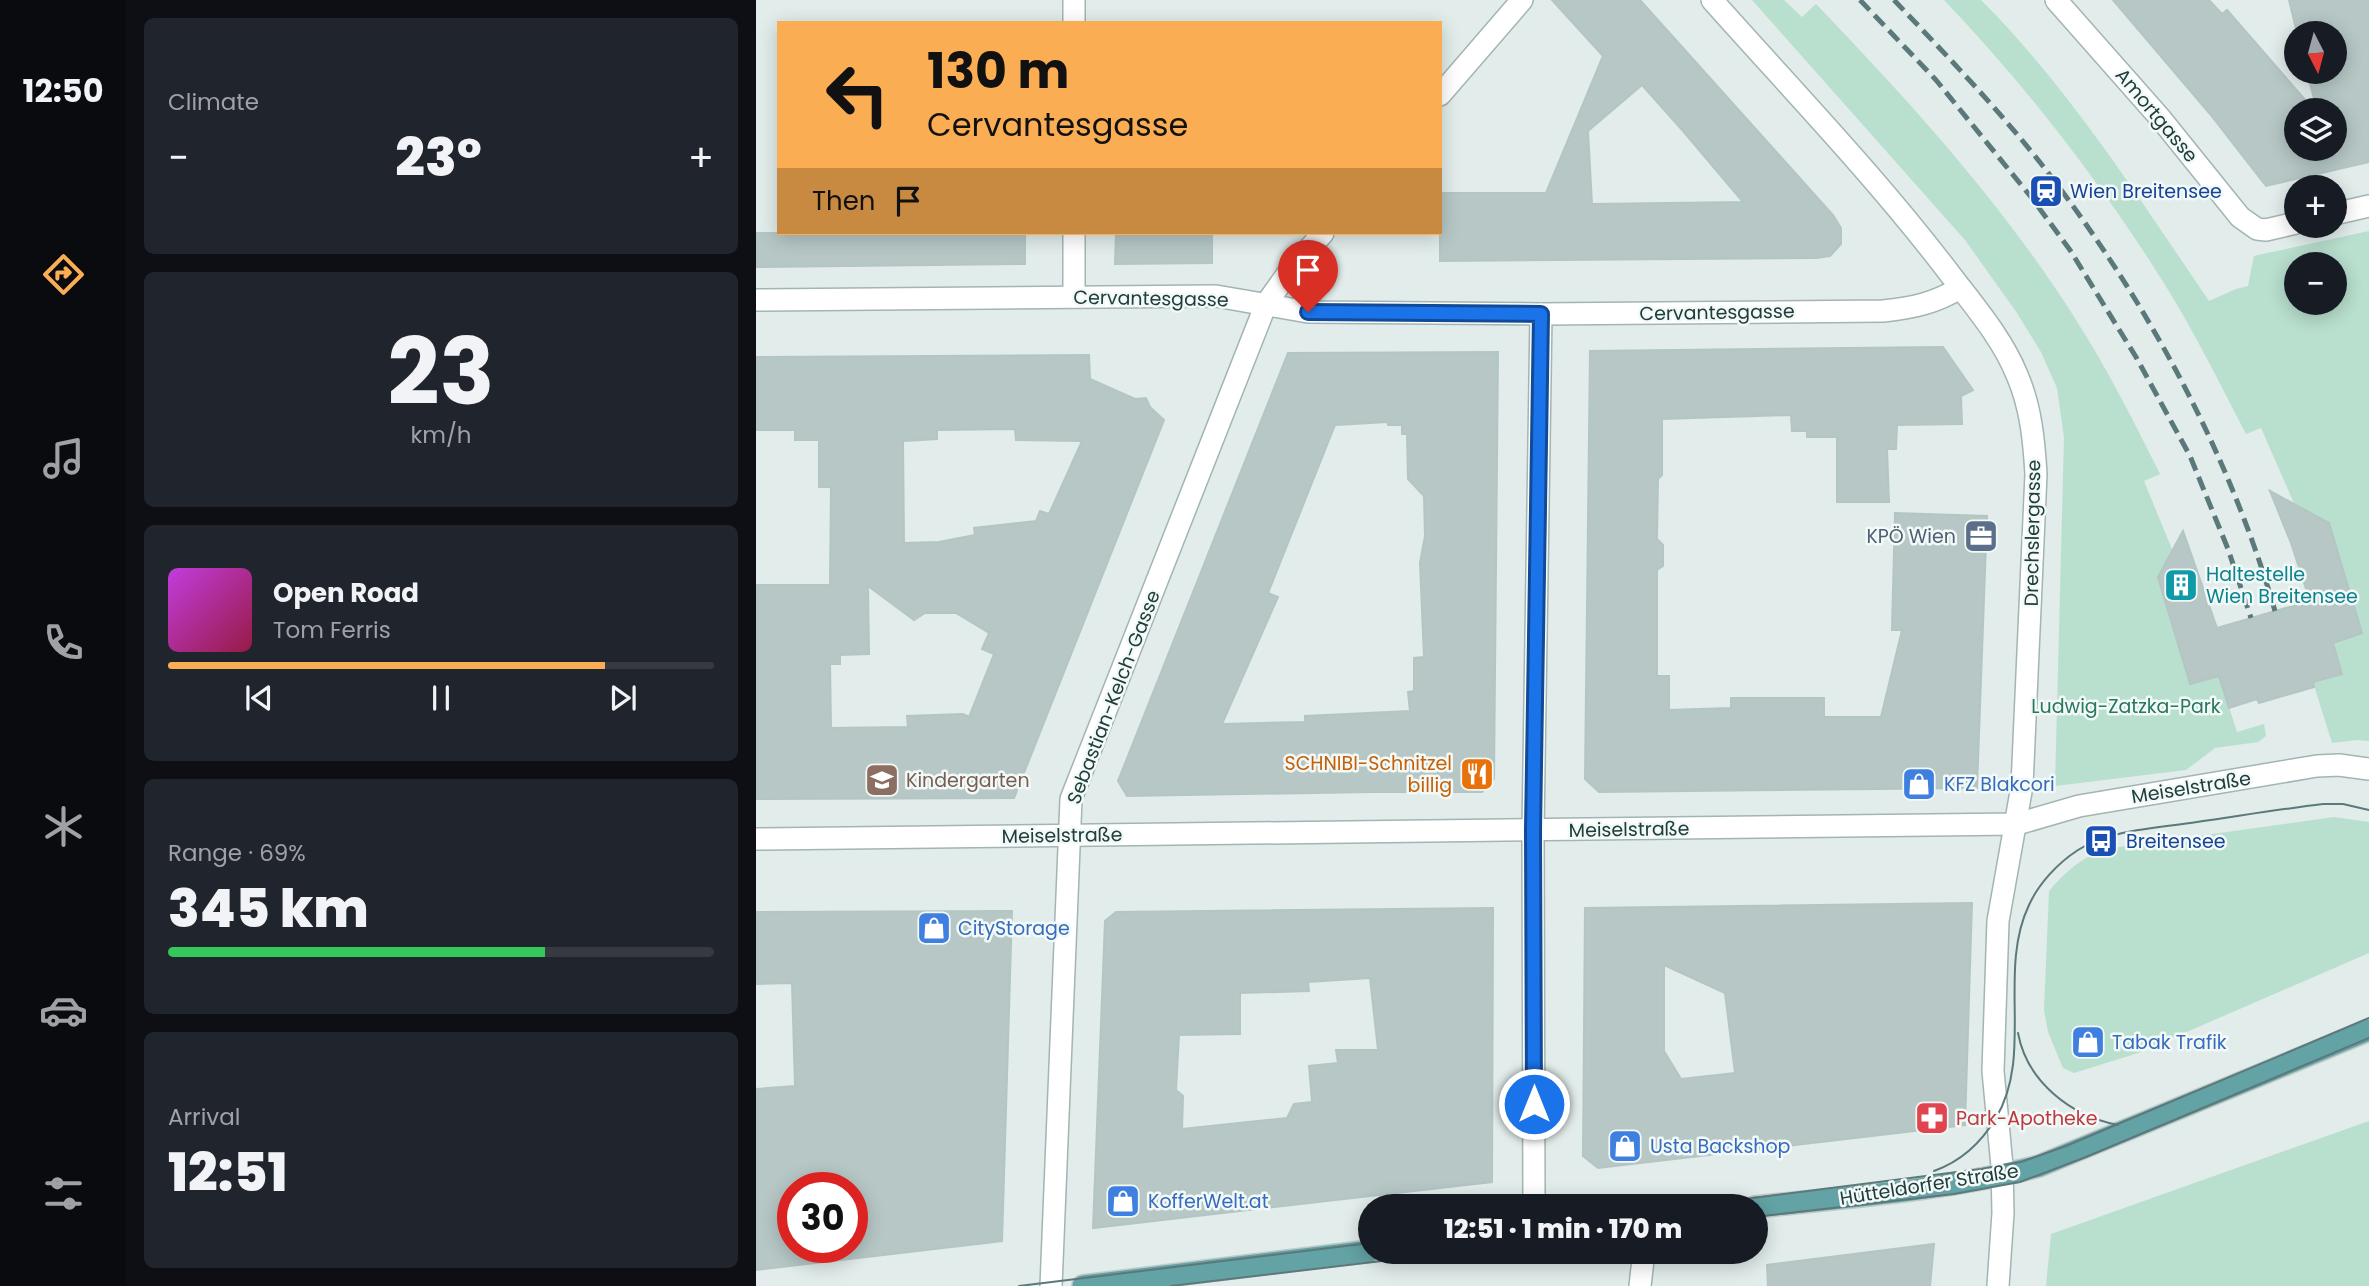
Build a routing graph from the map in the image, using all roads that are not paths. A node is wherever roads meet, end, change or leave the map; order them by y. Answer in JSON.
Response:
{"nodes":[{"id":1,"x":1074,"y":0,"type":"edge"},
{"id":2,"x":1521,"y":0,"type":"edge"},
{"id":3,"x":1713,"y":0,"type":"edge"},
{"id":4,"x":2056,"y":0,"type":"edge"},
{"id":5,"x":1074,"y":21,"type":"edge"},
{"id":6,"x":1442,"y":93,"type":"edge"},
{"id":7,"x":2369,"y":206,"type":"edge"},
{"id":8,"x":2347,"y":211,"type":"edge"},
{"id":9,"x":2284,"y":226,"type":"edge"},
{"id":10,"x":1074,"y":235,"type":"edge"},
{"id":11,"x":1321,"y":235,"type":"edge"},
{"id":12,"x":1960,"y":288,"type":"junction"},
{"id":13,"x":1074,"y":297,"type":"junction"},
{"id":14,"x":756,"y":300,"type":"edge"},
{"id":15,"x":1266,"y":304,"type":"junction"},
{"id":16,"x":1541,"y":314,"type":"junction"},
{"id":17,"x":2369,"y":769,"type":"edge"},
{"id":18,"x":2017,"y":824,"type":"junction"},
{"id":19,"x":1533,"y":830,"type":"junction"},
{"id":20,"x":1068,"y":835,"type":"junction"},
{"id":21,"x":756,"y":839,"type":"edge"},
{"id":22,"x":2369,"y":1030,"type":"edge"},
{"id":23,"x":2003,"y":1175,"type":"junction"},
{"id":24,"x":1534,"y":1194,"type":"edge"},
{"id":25,"x":1768,"y":1206,"type":"edge"},
{"id":26,"x":1358,"y":1252,"type":"edge"},
{"id":27,"x":1643,"y":1264,"type":"edge"},
{"id":28,"x":1051,"y":1286,"type":"edge"},
{"id":29,"x":1083,"y":1286,"type":"edge"},
{"id":30,"x":1640,"y":1286,"type":"edge"},
{"id":31,"x":1998,"y":1286,"type":"edge"}],
"edges":[{"from":1,"to":5,"type":"street"},
{"from":2,"to":6,"type":"street"},
{"from":3,"to":12,"type":"street","name":"Drechslergasse"},
{"from":4,"to":9,"type":"street","name":"Amortgasse"},
{"from":7,"to":8,"type":"street"},
{"from":10,"to":13,"type":"street"},
{"from":11,"to":15,"type":"street","name":"Sebastian-Kelch-Gasse"},
{"from":12,"to":16,"type":"street","name":"Cervantesgasse"},
{"from":12,"to":18,"type":"street","name":"Drechslergasse"},
{"from":13,"to":14,"type":"street","name":"Cervantesgasse"},
{"from":13,"to":15,"type":"street","name":"Cervantesgasse"},
{"from":15,"to":16,"type":"street","name":"Cervantesgasse"},
{"from":15,"to":20,"type":"street","name":"Sebastian-Kelch-Gasse"},
{"from":16,"to":19,"type":"street"},
{"from":17,"to":18,"type":"street","name":"Meiselstraße"},
{"from":18,"to":19,"type":"street","name":"Meiselstraße"},
{"from":18,"to":23,"type":"street","name":"Drechslergasse"},
{"from":19,"to":20,"type":"street","name":"Meiselstraße"},
{"from":19,"to":24,"type":"street"},
{"from":20,"to":21,"type":"street","name":"Meiselstraße"},
{"from":20,"to":28,"type":"street","name":"Sebastian-Kelch-Gasse"},
{"from":22,"to":23,"type":"main road","name":"Hütteldorfer Straße"},
{"from":23,"to":25,"type":"main road","name":"Hütteldorfer Straße"},
{"from":23,"to":31,"type":"street","name":"Drechslergasse"},
{"from":26,"to":29,"type":"main road"},
{"from":27,"to":30,"type":"street"}]}
